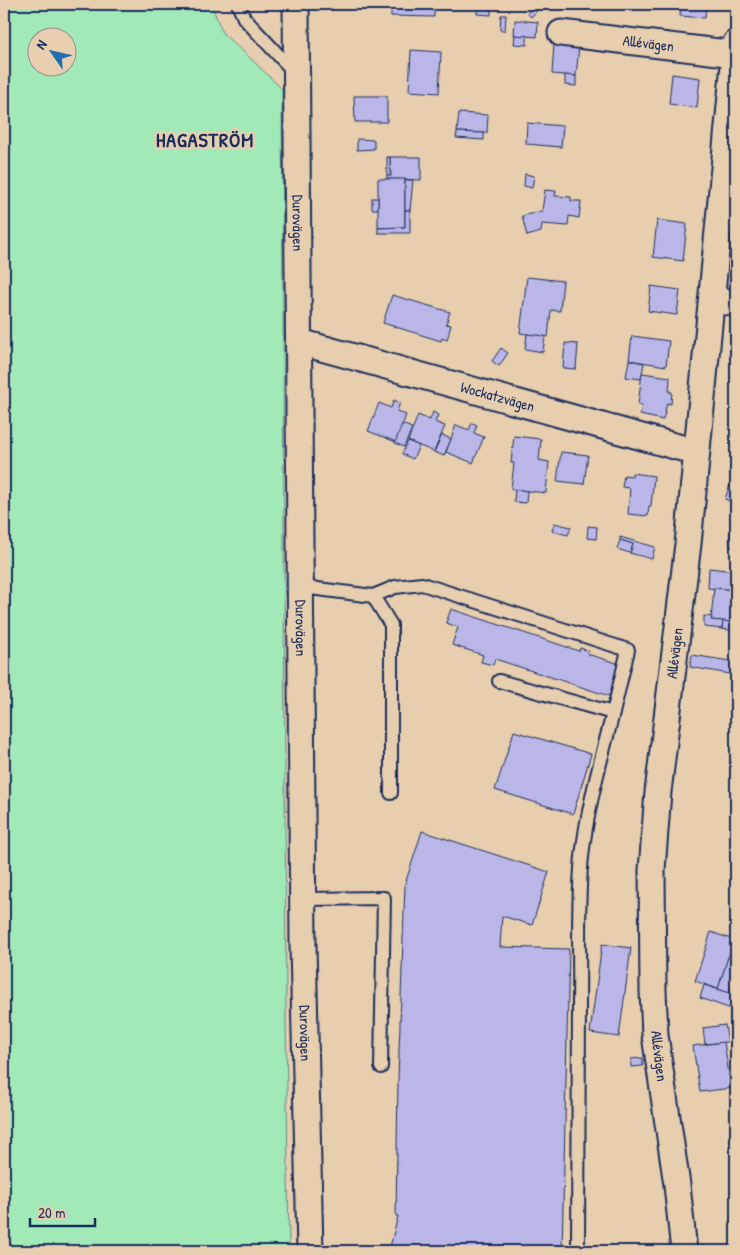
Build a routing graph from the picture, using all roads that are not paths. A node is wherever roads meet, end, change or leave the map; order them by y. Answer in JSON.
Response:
{"nodes":[{"id":1,"x":238,"y":4,"type":"edge"},
{"id":2,"x":296,"y":4,"type":"edge"},
{"id":3,"x":561,"y":33,"type":"dead end"},
{"id":4,"x":736,"y":48,"type":"edge"},
{"id":5,"x":297,"y":75,"type":"junction"},
{"id":6,"x":712,"y":298,"type":"junction"},
{"id":7,"x":736,"y":304,"type":"edge"},
{"id":8,"x":300,"y":342,"type":"junction"},
{"id":9,"x":696,"y":452,"type":"junction"},
{"id":10,"x":302,"y":587,"type":"junction"},
{"id":11,"x":373,"y":596,"type":"junction"},
{"id":12,"x":499,"y":681,"type":"dead end"},
{"id":13,"x":613,"y":713,"type":"junction"},
{"id":14,"x":390,"y":793,"type":"dead end"},
{"id":15,"x":304,"y":899,"type":"junction"},
{"id":16,"x":381,"y":1067,"type":"dead end"},
{"id":17,"x":310,"y":1251,"type":"edge"},
{"id":18,"x":578,"y":1251,"type":"edge"},
{"id":19,"x":684,"y":1251,"type":"edge"}],
"edges":[{"from":1,"to":5,"type":"lane"},
{"from":2,"to":5,"type":"street","name":"Durovägen"},
{"from":3,"to":4,"type":"street","name":"Allévägen"},
{"from":4,"to":6,"type":"street","name":"Allévägen"},
{"from":5,"to":8,"type":"street","name":"Durovägen"},
{"from":6,"to":7,"type":"street"},
{"from":6,"to":9,"type":"street","name":"Allévägen"},
{"from":8,"to":9,"type":"street","name":"Wockatzvägen"},
{"from":8,"to":10,"type":"street","name":"Durovägen"},
{"from":9,"to":19,"type":"street","name":"Allévägen"},
{"from":10,"to":11,"type":"lane"},
{"from":10,"to":15,"type":"street","name":"Durovägen"},
{"from":11,"to":13,"type":"lane"},
{"from":11,"to":14,"type":"lane"},
{"from":12,"to":13,"type":"lane"},
{"from":13,"to":18,"type":"lane"},
{"from":15,"to":16,"type":"lane"},
{"from":15,"to":17,"type":"street","name":"Durovägen"}]}
